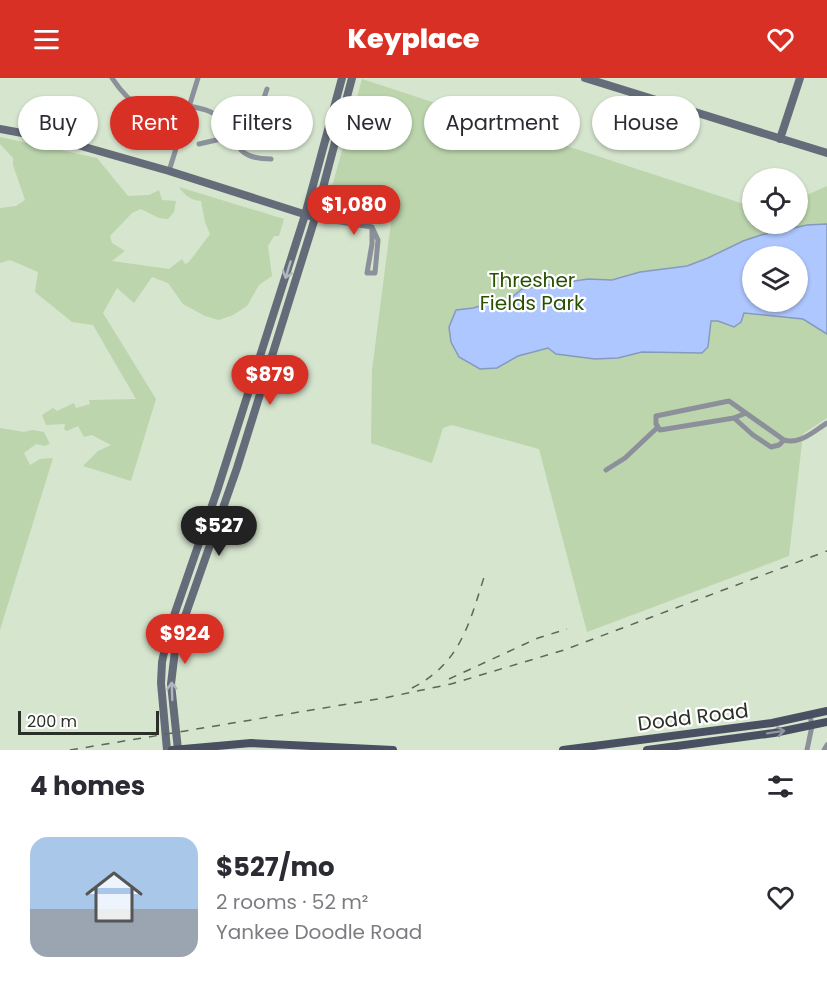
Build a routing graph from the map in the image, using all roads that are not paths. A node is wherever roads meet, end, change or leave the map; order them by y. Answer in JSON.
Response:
{"nodes":[{"id":1,"x":112,"y":78,"type":"edge"},
{"id":2,"x":198,"y":78,"type":"edge"},
{"id":3,"x":342,"y":78,"type":"edge"},
{"id":4,"x":352,"y":78,"type":"edge"},
{"id":5,"x":585,"y":78,"type":"edge"},
{"id":6,"x":800,"y":78,"type":"edge"},
{"id":7,"x":267,"y":89,"type":"dead end"},
{"id":8,"x":126,"y":96,"type":"edge"},
{"id":9,"x":192,"y":96,"type":"edge"},
{"id":10,"x":265,"y":96,"type":"edge"},
{"id":11,"x":0,"y":129,"type":"edge"},
{"id":12,"x":780,"y":139,"type":"junction"},
{"id":13,"x":211,"y":142,"type":"edge"},
{"id":14,"x":199,"y":144,"type":"dead end"},
{"id":15,"x":176,"y":150,"type":"edge"},
{"id":16,"x":240,"y":150,"type":"edge"},
{"id":17,"x":827,"y":153,"type":"edge"},
{"id":18,"x":271,"y":159,"type":"dead end"},
{"id":19,"x":170,"y":171,"type":"junction"},
{"id":20,"x":305,"y":215,"type":"junction"},
{"id":21,"x":315,"y":218,"type":"junction"},
{"id":22,"x":372,"y":227,"type":"junction"},
{"id":23,"x":746,"y":413,"type":"junction"},
{"id":24,"x":734,"y":418,"type":"junction"},
{"id":25,"x":827,"y":423,"type":"edge"},
{"id":26,"x":658,"y":427,"type":"junction"},
{"id":27,"x":235,"y":438,"type":"junction"},
{"id":28,"x":784,"y":440,"type":"junction"},
{"id":29,"x":606,"y":470,"type":"dead end"},
{"id":30,"x":217,"y":525,"type":"junction"},
{"id":31,"x":203,"y":530,"type":"junction"},
{"id":32,"x":183,"y":619,"type":"junction"},
{"id":33,"x":827,"y":711,"type":"edge"},
{"id":34,"x":810,"y":716,"type":"junction"},
{"id":35,"x":827,"y":722,"type":"edge"},
{"id":36,"x":812,"y":726,"type":"junction"},
{"id":37,"x":827,"y":745,"type":"edge"},
{"id":38,"x":354,"y":749,"type":"edge"},
{"id":39,"x":166,"y":750,"type":"edge"},
{"id":40,"x":172,"y":750,"type":"edge"},
{"id":41,"x":177,"y":750,"type":"edge"},
{"id":42,"x":393,"y":750,"type":"edge"},
{"id":43,"x":565,"y":750,"type":"edge"},
{"id":44,"x":647,"y":750,"type":"edge"},
{"id":45,"x":807,"y":750,"type":"edge"},
{"id":46,"x":824,"y":750,"type":"edge"}],
"edges":[{"from":1,"to":8,"type":"street"},
{"from":2,"to":9,"type":"street"},
{"from":3,"to":20,"type":"main road"},
{"from":4,"to":21,"type":"main road"},
{"from":5,"to":12,"type":"main road"},
{"from":6,"to":12,"type":"main road"},
{"from":7,"to":10,"type":"street"},
{"from":11,"to":19,"type":"main road"},
{"from":12,"to":17,"type":"main road"},
{"from":13,"to":14,"type":"street"},
{"from":15,"to":19,"type":"street"},
{"from":16,"to":18,"type":"street"},
{"from":19,"to":20,"type":"main road"},
{"from":20,"to":21,"type":"main road"},
{"from":20,"to":27,"type":"main road","one_way":true},
{"from":21,"to":22,"type":"street"},
{"from":21,"to":30,"type":"main road"},
{"from":22,"to":22,"type":"street"},
{"from":23,"to":24,"type":"street"},
{"from":23,"to":26,"type":"street"},
{"from":23,"to":28,"type":"street"},
{"from":24,"to":26,"type":"street"},
{"from":24,"to":28,"type":"street"},
{"from":25,"to":28,"type":"street"},
{"from":26,"to":29,"type":"street"},
{"from":27,"to":30,"type":"main road"},
{"from":27,"to":31,"type":"main road"},
{"from":30,"to":32,"type":"main road"},
{"from":31,"to":32,"type":"main road"},
{"from":31,"to":39,"type":"main road"},
{"from":41,"to":32,"type":"main road","one_way":true},
{"from":33,"to":34,"type":"main road","name":"Dodd Road"},
{"from":34,"to":36,"type":"street"},
{"from":34,"to":43,"type":"main road","name":"Dodd Road"},
{"from":35,"to":36,"type":"main road","name":"Dodd Road"},
{"from":44,"to":36,"type":"main road","name":"Dodd Road","one_way":true},
{"from":36,"to":45,"type":"street"},
{"from":37,"to":46,"type":"street"},
{"from":38,"to":41,"type":"main road"},
{"from":38,"to":42,"type":"main road"},
{"from":40,"to":41,"type":"main road"}]}
